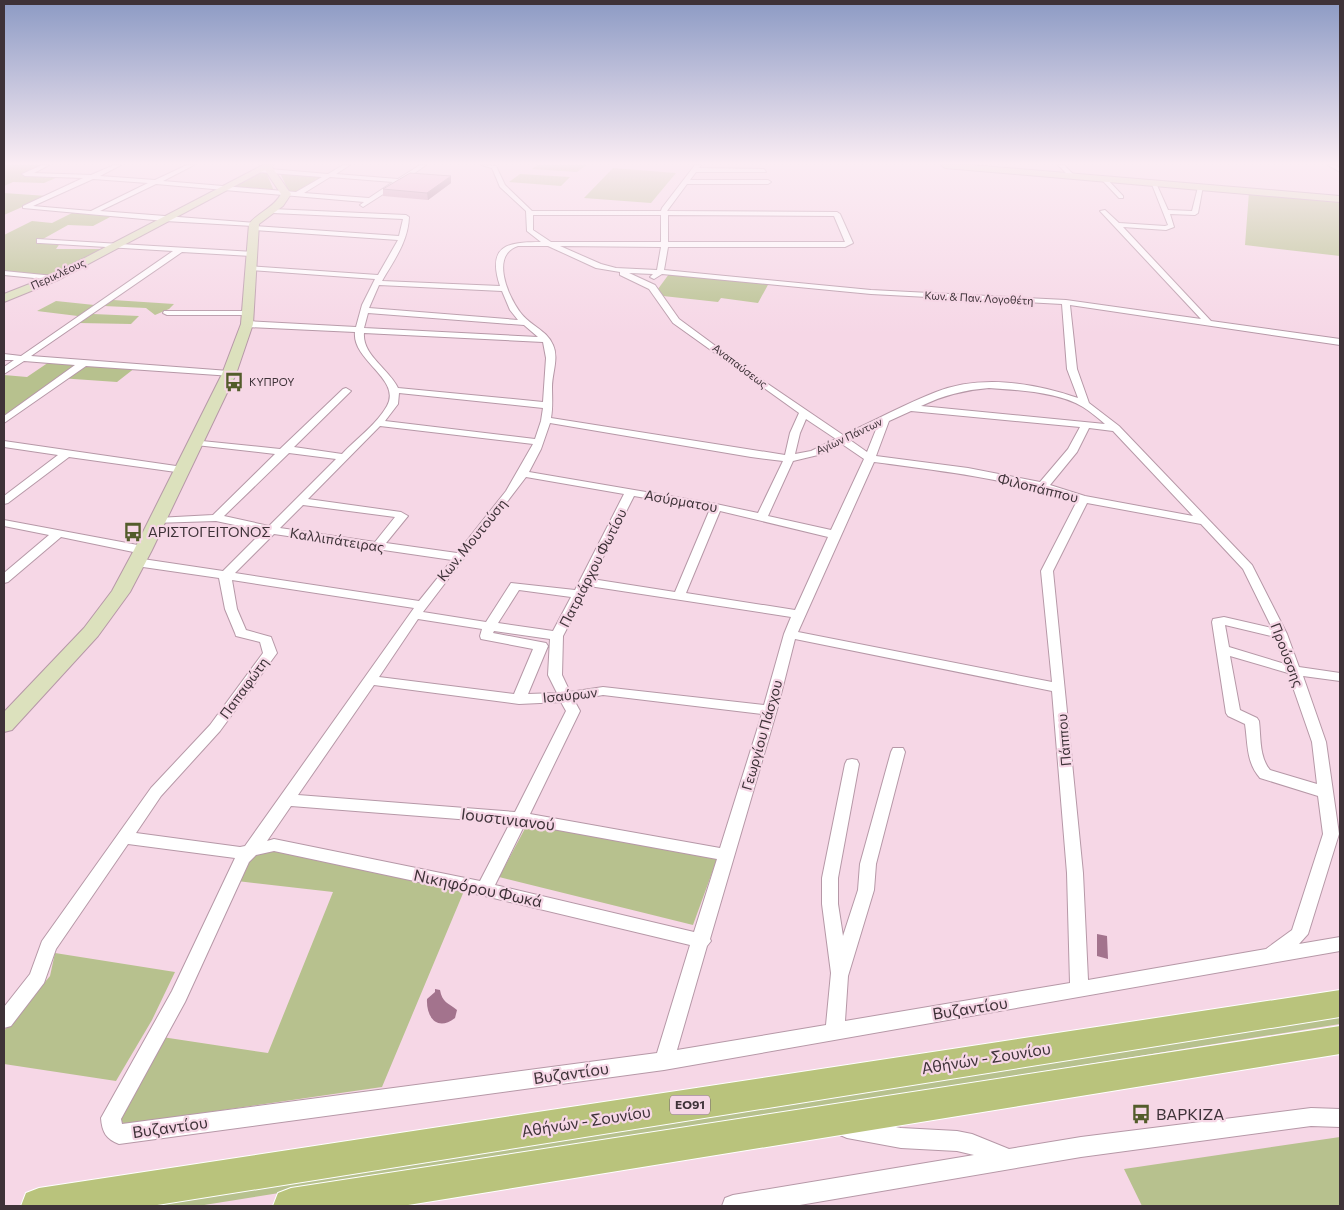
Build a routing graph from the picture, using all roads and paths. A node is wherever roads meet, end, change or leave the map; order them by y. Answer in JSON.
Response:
{"nodes":[{"id":1,"x":160,"y":221,"type":"edge"},
{"id":2,"x":196,"y":221,"type":"edge"},
{"id":3,"x":259,"y":221,"type":"edge"},
{"id":4,"x":405,"y":221,"type":"edge"},
{"id":5,"x":529,"y":221,"type":"edge"},
{"id":6,"x":664,"y":221,"type":"edge"},
{"id":7,"x":840,"y":221,"type":"edge"},
{"id":8,"x":1113,"y":221,"type":"edge"},
{"id":9,"x":1170,"y":221,"type":"edge"},
{"id":10,"x":1117,"y":225,"type":"junction"},
{"id":11,"x":254,"y":226,"type":"junction"},
{"id":12,"x":402,"y":238,"type":"junction"},
{"id":13,"x":40,"y":242,"type":"dead end"},
{"id":14,"x":549,"y":244,"type":"junction"},
{"id":15,"x":665,"y":245,"type":"junction"},
{"id":16,"x":114,"y":246,"type":"junction"},
{"id":17,"x":180,"y":250,"type":"junction"},
{"id":18,"x":251,"y":254,"type":"junction"},
{"id":19,"x":250,"y":268,"type":"junction"},
{"id":20,"x":616,"y":270,"type":"junction"},
{"id":21,"x":660,"y":272,"type":"junction"},
{"id":22,"x":4,"y":273,"type":"edge"},
{"id":23,"x":54,"y":278,"type":"junction"},
{"id":24,"x":379,"y":280,"type":"junction"},
{"id":25,"x":646,"y":283,"type":"junction"},
{"id":26,"x":506,"y":289,"type":"junction"},
{"id":27,"x":4,"y":298,"type":"edge"},
{"id":28,"x":1066,"y":302,"type":"junction"},
{"id":29,"x":365,"y":310,"type":"junction"},
{"id":30,"x":167,"y":313,"type":"dead end"},
{"id":31,"x":248,"y":318,"type":"junction"},
{"id":32,"x":1208,"y":322,"type":"junction"},
{"id":33,"x":525,"y":323,"type":"junction"},
{"id":34,"x":360,"y":330,"type":"junction"},
{"id":35,"x":546,"y":340,"type":"junction"},
{"id":36,"x":1340,"y":342,"type":"edge"},
{"id":37,"x":4,"y":357,"type":"edge"},
{"id":38,"x":23,"y":359,"type":"junction"},
{"id":39,"x":84,"y":363,"type":"junction"},
{"id":40,"x":4,"y":371,"type":"edge"},
{"id":41,"x":229,"y":374,"type":"junction"},
{"id":42,"x":346,"y":390,"type":"dead end"},
{"id":43,"x":394,"y":390,"type":"junction"},
{"id":44,"x":1085,"y":404,"type":"junction"},
{"id":45,"x":546,"y":405,"type":"junction"},
{"id":46,"x":909,"y":408,"type":"junction"},
{"id":47,"x":804,"y":412,"type":"junction"},
{"id":48,"x":885,"y":419,"type":"junction"},
{"id":49,"x":4,"y":420,"type":"edge"},
{"id":50,"x":547,"y":420,"type":"junction"},
{"id":51,"x":378,"y":423,"type":"junction"},
{"id":52,"x":1086,"y":425,"type":"junction"},
{"id":53,"x":1116,"y":428,"type":"junction"},
{"id":54,"x":844,"y":439,"type":"junction"},
{"id":55,"x":196,"y":442,"type":"junction"},
{"id":56,"x":539,"y":442,"type":"junction"},
{"id":57,"x":4,"y":444,"type":"edge"},
{"id":58,"x":284,"y":450,"type":"junction"},
{"id":59,"x":67,"y":453,"type":"junction"},
{"id":60,"x":344,"y":457,"type":"junction"},
{"id":61,"x":870,"y":458,"type":"junction"},
{"id":62,"x":789,"y":459,"type":"junction"},
{"id":63,"x":182,"y":470,"type":"junction"},
{"id":64,"x":524,"y":474,"type":"junction"},
{"id":65,"x":1043,"y":486,"type":"junction"},
{"id":66,"x":632,"y":492,"type":"junction"},
{"id":67,"x":1083,"y":499,"type":"junction"},
{"id":68,"x":300,"y":501,"type":"junction"},
{"id":69,"x":4,"y":502,"type":"edge"},
{"id":70,"x":716,"y":507,"type":"junction"},
{"id":71,"x":762,"y":517,"type":"junction"},
{"id":72,"x":216,"y":518,"type":"junction"},
{"id":73,"x":157,"y":521,"type":"junction"},
{"id":74,"x":1206,"y":522,"type":"junction"},
{"id":75,"x":4,"y":523,"type":"edge"},
{"id":76,"x":272,"y":530,"type":"junction"},
{"id":77,"x":58,"y":533,"type":"junction"},
{"id":78,"x":836,"y":535,"type":"junction"},
{"id":79,"x":378,"y":546,"type":"junction"},
{"id":80,"x":140,"y":556,"type":"junction"},
{"id":81,"x":458,"y":558,"type":"junction"},
{"id":82,"x":225,"y":576,"type":"junction"},
{"id":83,"x":4,"y":579,"type":"edge"},
{"id":84,"x":583,"y":588,"type":"junction"},
{"id":85,"x":679,"y":596,"type":"junction"},
{"id":86,"x":418,"y":610,"type":"junction"},
{"id":87,"x":798,"y":614,"type":"junction"},
{"id":88,"x":490,"y":626,"type":"junction"},
{"id":89,"x":790,"y":634,"type":"junction"},
{"id":90,"x":1281,"y":634,"type":"junction"},
{"id":91,"x":558,"y":636,"type":"junction"},
{"id":92,"x":1223,"y":650,"type":"junction"},
{"id":93,"x":1294,"y":671,"type":"junction"},
{"id":94,"x":1340,"y":677,"type":"edge"},
{"id":95,"x":372,"y":680,"type":"junction"},
{"id":96,"x":1059,"y":688,"type":"junction"},
{"id":97,"x":565,"y":697,"type":"junction"},
{"id":98,"x":518,"y":699,"type":"junction"},
{"id":99,"x":770,"y":710,"type":"junction"},
{"id":100,"x":4,"y":726,"type":"edge"},
{"id":101,"x":898,"y":752,"type":"dead end"},
{"id":102,"x":852,"y":764,"type":"dead end"},
{"id":103,"x":1327,"y":794,"type":"junction"},
{"id":104,"x":288,"y":800,"type":"junction"},
{"id":105,"x":522,"y":818,"type":"junction"},
{"id":106,"x":125,"y":838,"type":"junction"},
{"id":107,"x":252,"y":849,"type":"junction"},
{"id":108,"x":727,"y":855,"type":"junction"},
{"id":109,"x":485,"y":889,"type":"junction"},
{"id":110,"x":702,"y":941,"type":"junction"},
{"id":111,"x":1340,"y":944,"type":"edge"},
{"id":112,"x":1271,"y":956,"type":"junction"},
{"id":113,"x":839,"y":976,"type":"junction"},
{"id":114,"x":1079,"y":990,"type":"junction"},
{"id":115,"x":1340,"y":1003,"type":"edge"},
{"id":116,"x":4,"y":1020,"type":"edge"},
{"id":117,"x":835,"y":1031,"type":"junction"},
{"id":118,"x":1340,"y":1040,"type":"edge"},
{"id":119,"x":664,"y":1061,"type":"junction"},
{"id":120,"x":1340,"y":1118,"type":"edge"},
{"id":121,"x":817,"y":1123,"type":"junction"},
{"id":122,"x":1008,"y":1159,"type":"junction"},
{"id":123,"x":39,"y":1206,"type":"edge"},
{"id":124,"x":291,"y":1206,"type":"edge"},
{"id":125,"x":733,"y":1206,"type":"edge"}],
"edges":[{"from":1,"to":16,"type":"main road","name":"Περικλέους"},
{"from":2,"to":11,"type":"street"},
{"from":3,"to":11,"type":"main road"},
{"from":4,"to":12,"type":"street"},
{"from":5,"to":14,"type":"street"},
{"from":6,"to":15,"type":"street"},
{"from":7,"to":15,"type":"street"},
{"from":8,"to":10,"type":"street"},
{"from":9,"to":10,"type":"street"},
{"from":10,"to":32,"type":"street"},
{"from":11,"to":12,"type":"street"},
{"from":11,"to":18,"type":"main road"},
{"from":12,"to":24,"type":"street"},
{"from":13,"to":16,"type":"street"},
{"from":14,"to":15,"type":"street"},
{"from":14,"to":20,"type":"street"},
{"from":14,"to":26,"type":"street"},
{"from":15,"to":21,"type":"street"},
{"from":16,"to":17,"type":"street"},
{"from":16,"to":23,"type":"main road","name":"Περικλέους"},
{"from":17,"to":18,"type":"street"},
{"from":17,"to":38,"type":"street"},
{"from":18,"to":19,"type":"main road"},
{"from":19,"to":24,"type":"street"},
{"from":19,"to":31,"type":"main road"},
{"from":20,"to":21,"type":"street","name":"Κων. & Παν. Λογοθέτη"},
{"from":20,"to":25,"type":"street","name":"Αναπαύσεως"},
{"from":21,"to":25,"type":"street"},
{"from":21,"to":28,"type":"street","name":"Κων. & Παν. Λογοθέτη"},
{"from":22,"to":23,"type":"street"},
{"from":23,"to":27,"type":"main road","name":"Περικλέους"},
{"from":24,"to":26,"type":"street"},
{"from":24,"to":29,"type":"street"},
{"from":25,"to":47,"type":"street","name":"Αναπαύσεως"},
{"from":26,"to":33,"type":"street"},
{"from":28,"to":32,"type":"street","name":"Κων. & Παν. Λογοθέτη"},
{"from":28,"to":44,"type":"street"},
{"from":29,"to":33,"type":"street"},
{"from":29,"to":34,"type":"street"},
{"from":30,"to":31,"type":"street"},
{"from":31,"to":34,"type":"street"},
{"from":31,"to":41,"type":"main road"},
{"from":32,"to":36,"type":"street","name":"Κων. & Παν. Λογοθέτη"},
{"from":33,"to":35,"type":"street"},
{"from":34,"to":35,"type":"street"},
{"from":34,"to":43,"type":"street"},
{"from":35,"to":45,"type":"street","name":"Κων. Μουτούση"},
{"from":37,"to":38,"type":"street"},
{"from":38,"to":39,"type":"street"},
{"from":38,"to":40,"type":"street"},
{"from":39,"to":41,"type":"street"},
{"from":39,"to":49,"type":"street"},
{"from":41,"to":55,"type":"main road"},
{"from":42,"to":58,"type":"street"},
{"from":43,"to":45,"type":"street"},
{"from":43,"to":51,"type":"street"},
{"from":44,"to":46,"type":"street","name":"Αγίων Πάντων"},
{"from":44,"to":53,"type":"street","name":"Προύσσης"},
{"from":45,"to":50,"type":"street","name":"Κων. Μουτούση"},
{"from":46,"to":48,"type":"street","name":"Αγίων Πάντων"},
{"from":46,"to":52,"type":"street"},
{"from":47,"to":54,"type":"street","name":"Αναπαύσεως"},
{"from":47,"to":62,"type":"street"},
{"from":48,"to":54,"type":"street","name":"Αγίων Πάντων"},
{"from":48,"to":61,"type":"street","name":"Γεωργίου Πάσχου"},
{"from":50,"to":56,"type":"street","name":"Κων. Μουτούση"},
{"from":50,"to":62,"type":"street","name":"Αγίων Πάντων"},
{"from":51,"to":56,"type":"street"},
{"from":51,"to":60,"type":"street"},
{"from":52,"to":53,"type":"street"},
{"from":52,"to":65,"type":"street"},
{"from":53,"to":74,"type":"street","name":"Προύσσης"},
{"from":54,"to":61,"type":"street","name":"Αναπαύσεως"},
{"from":54,"to":62,"type":"street","name":"Αγίων Πάντων"},
{"from":55,"to":58,"type":"street"},
{"from":55,"to":63,"type":"main road"},
{"from":56,"to":64,"type":"street","name":"Κων. Μουτούση"},
{"from":57,"to":59,"type":"street"},
{"from":58,"to":60,"type":"street"},
{"from":58,"to":72,"type":"street"},
{"from":59,"to":63,"type":"street"},
{"from":59,"to":69,"type":"street"},
{"from":60,"to":68,"type":"street"},
{"from":61,"to":65,"type":"street","name":"Φιλοπάππου"},
{"from":61,"to":78,"type":"street","name":"Γεωργίου Πάσχου"},
{"from":62,"to":71,"type":"street"},
{"from":63,"to":73,"type":"main road"},
{"from":64,"to":66,"type":"street","name":"Ασύρματου"},
{"from":64,"to":81,"type":"street","name":"Κων. Μουτούση"},
{"from":65,"to":67,"type":"street","name":"Φιλοπάππου"},
{"from":66,"to":70,"type":"street","name":"Ασύρματου"},
{"from":66,"to":84,"type":"street","name":"Πατριάρχου Φωτίου"},
{"from":67,"to":74,"type":"street","name":"Φιλοπάππου"},
{"from":67,"to":96,"type":"street","name":"Πάππου"},
{"from":68,"to":76,"type":"street"},
{"from":68,"to":79,"type":"street"},
{"from":70,"to":71,"type":"street","name":"Ασύρματου"},
{"from":70,"to":85,"type":"street"},
{"from":71,"to":78,"type":"street","name":"Ασύρματου"},
{"from":72,"to":73,"type":"street","name":"Καλλιπάτειρας"},
{"from":72,"to":76,"type":"street","name":"Καλλιπάτειρας"},
{"from":73,"to":80,"type":"main road"},
{"from":74,"to":90,"type":"street","name":"Προύσσης"},
{"from":75,"to":77,"type":"street"},
{"from":76,"to":79,"type":"street","name":"Καλλιπάτειρας"},
{"from":76,"to":82,"type":"street"},
{"from":77,"to":80,"type":"street"},
{"from":77,"to":83,"type":"street"},
{"from":78,"to":87,"type":"street","name":"Γεωργίου Πάσχου"},
{"from":79,"to":81,"type":"street","name":"Καλλιπάτειρας"},
{"from":80,"to":82,"type":"street"},
{"from":80,"to":100,"type":"main road"},
{"from":81,"to":86,"type":"street","name":"Κων. Μουτούση"},
{"from":82,"to":86,"type":"street"},
{"from":82,"to":106,"type":"street","name":"Παπαφώτη"},
{"from":84,"to":85,"type":"street"},
{"from":84,"to":88,"type":"street"},
{"from":84,"to":91,"type":"street","name":"Πατριάρχου Φωτίου"},
{"from":85,"to":87,"type":"street"},
{"from":86,"to":88,"type":"street"},
{"from":86,"to":95,"type":"street","name":"Κων. Μουτούση"},
{"from":87,"to":89,"type":"street","name":"Γεωργίου Πάσχου"},
{"from":88,"to":91,"type":"street"},
{"from":88,"to":98,"type":"street"},
{"from":89,"to":96,"type":"street"},
{"from":89,"to":99,"type":"street","name":"Γεωργίου Πάσχου"},
{"from":90,"to":92,"type":"street"},
{"from":90,"to":93,"type":"street","name":"Προύσσης"},
{"from":91,"to":97,"type":"street","name":"Πατριάρχου Φωτίου"},
{"from":92,"to":93,"type":"street"},
{"from":92,"to":103,"type":"street"},
{"from":93,"to":94,"type":"street"},
{"from":93,"to":103,"type":"street","name":"Προύσσης"},
{"from":95,"to":98,"type":"street","name":"Ισαύρων"},
{"from":95,"to":104,"type":"street","name":"Κων. Μουτούση"},
{"from":96,"to":114,"type":"street","name":"Πάππου"},
{"from":97,"to":98,"type":"street","name":"Ισαύρων"},
{"from":97,"to":99,"type":"street","name":"Ισαύρων"},
{"from":97,"to":105,"type":"street","name":"Πατριάρχου Φωτίου"},
{"from":99,"to":108,"type":"street","name":"Γεωργίου Πάσχου"},
{"from":101,"to":113,"type":"street"},
{"from":102,"to":113,"type":"street"},
{"from":103,"to":112,"type":"street","name":"Προύσσης"},
{"from":104,"to":105,"type":"street","name":"Ιουστινιανού"},
{"from":104,"to":107,"type":"street","name":"Κων. Μουτούση"},
{"from":105,"to":108,"type":"street","name":"Ιουστινιανού"},
{"from":105,"to":109,"type":"street","name":"Πατριάρχου Φωτίου"},
{"from":106,"to":107,"type":"street","name":"Νικηφόρου Φωκά"},
{"from":106,"to":116,"type":"street","name":"Παπαφώτη"},
{"from":107,"to":109,"type":"street","name":"Νικηφόρου Φωκά"},
{"from":107,"to":119,"type":"street","name":"Βυζαντίου"},
{"from":108,"to":110,"type":"street","name":"Γεωργίου Πάσχου"},
{"from":109,"to":110,"type":"street","name":"Νικηφόρου Φωκά"},
{"from":110,"to":119,"type":"street","name":"Γεωργίου Πάσχου"},
{"from":111,"to":112,"type":"street","name":"Βυζαντίου"},
{"from":112,"to":114,"type":"street","name":"Βυζαντίου"},
{"from":113,"to":117,"type":"street"},
{"from":114,"to":117,"type":"street","name":"Βυζαντίου"},
{"from":115,"to":123,"type":"main road","name":"Αθήνών - Σουνίου","number":"ΕΟ91"},
{"from":117,"to":119,"type":"street","name":"Βυζαντίου"},
{"from":118,"to":121,"type":"main road"},
{"from":120,"to":122,"type":"street"},
{"from":121,"to":122,"type":"street"},
{"from":121,"to":124,"type":"main road"},
{"from":122,"to":125,"type":"street"}]}
